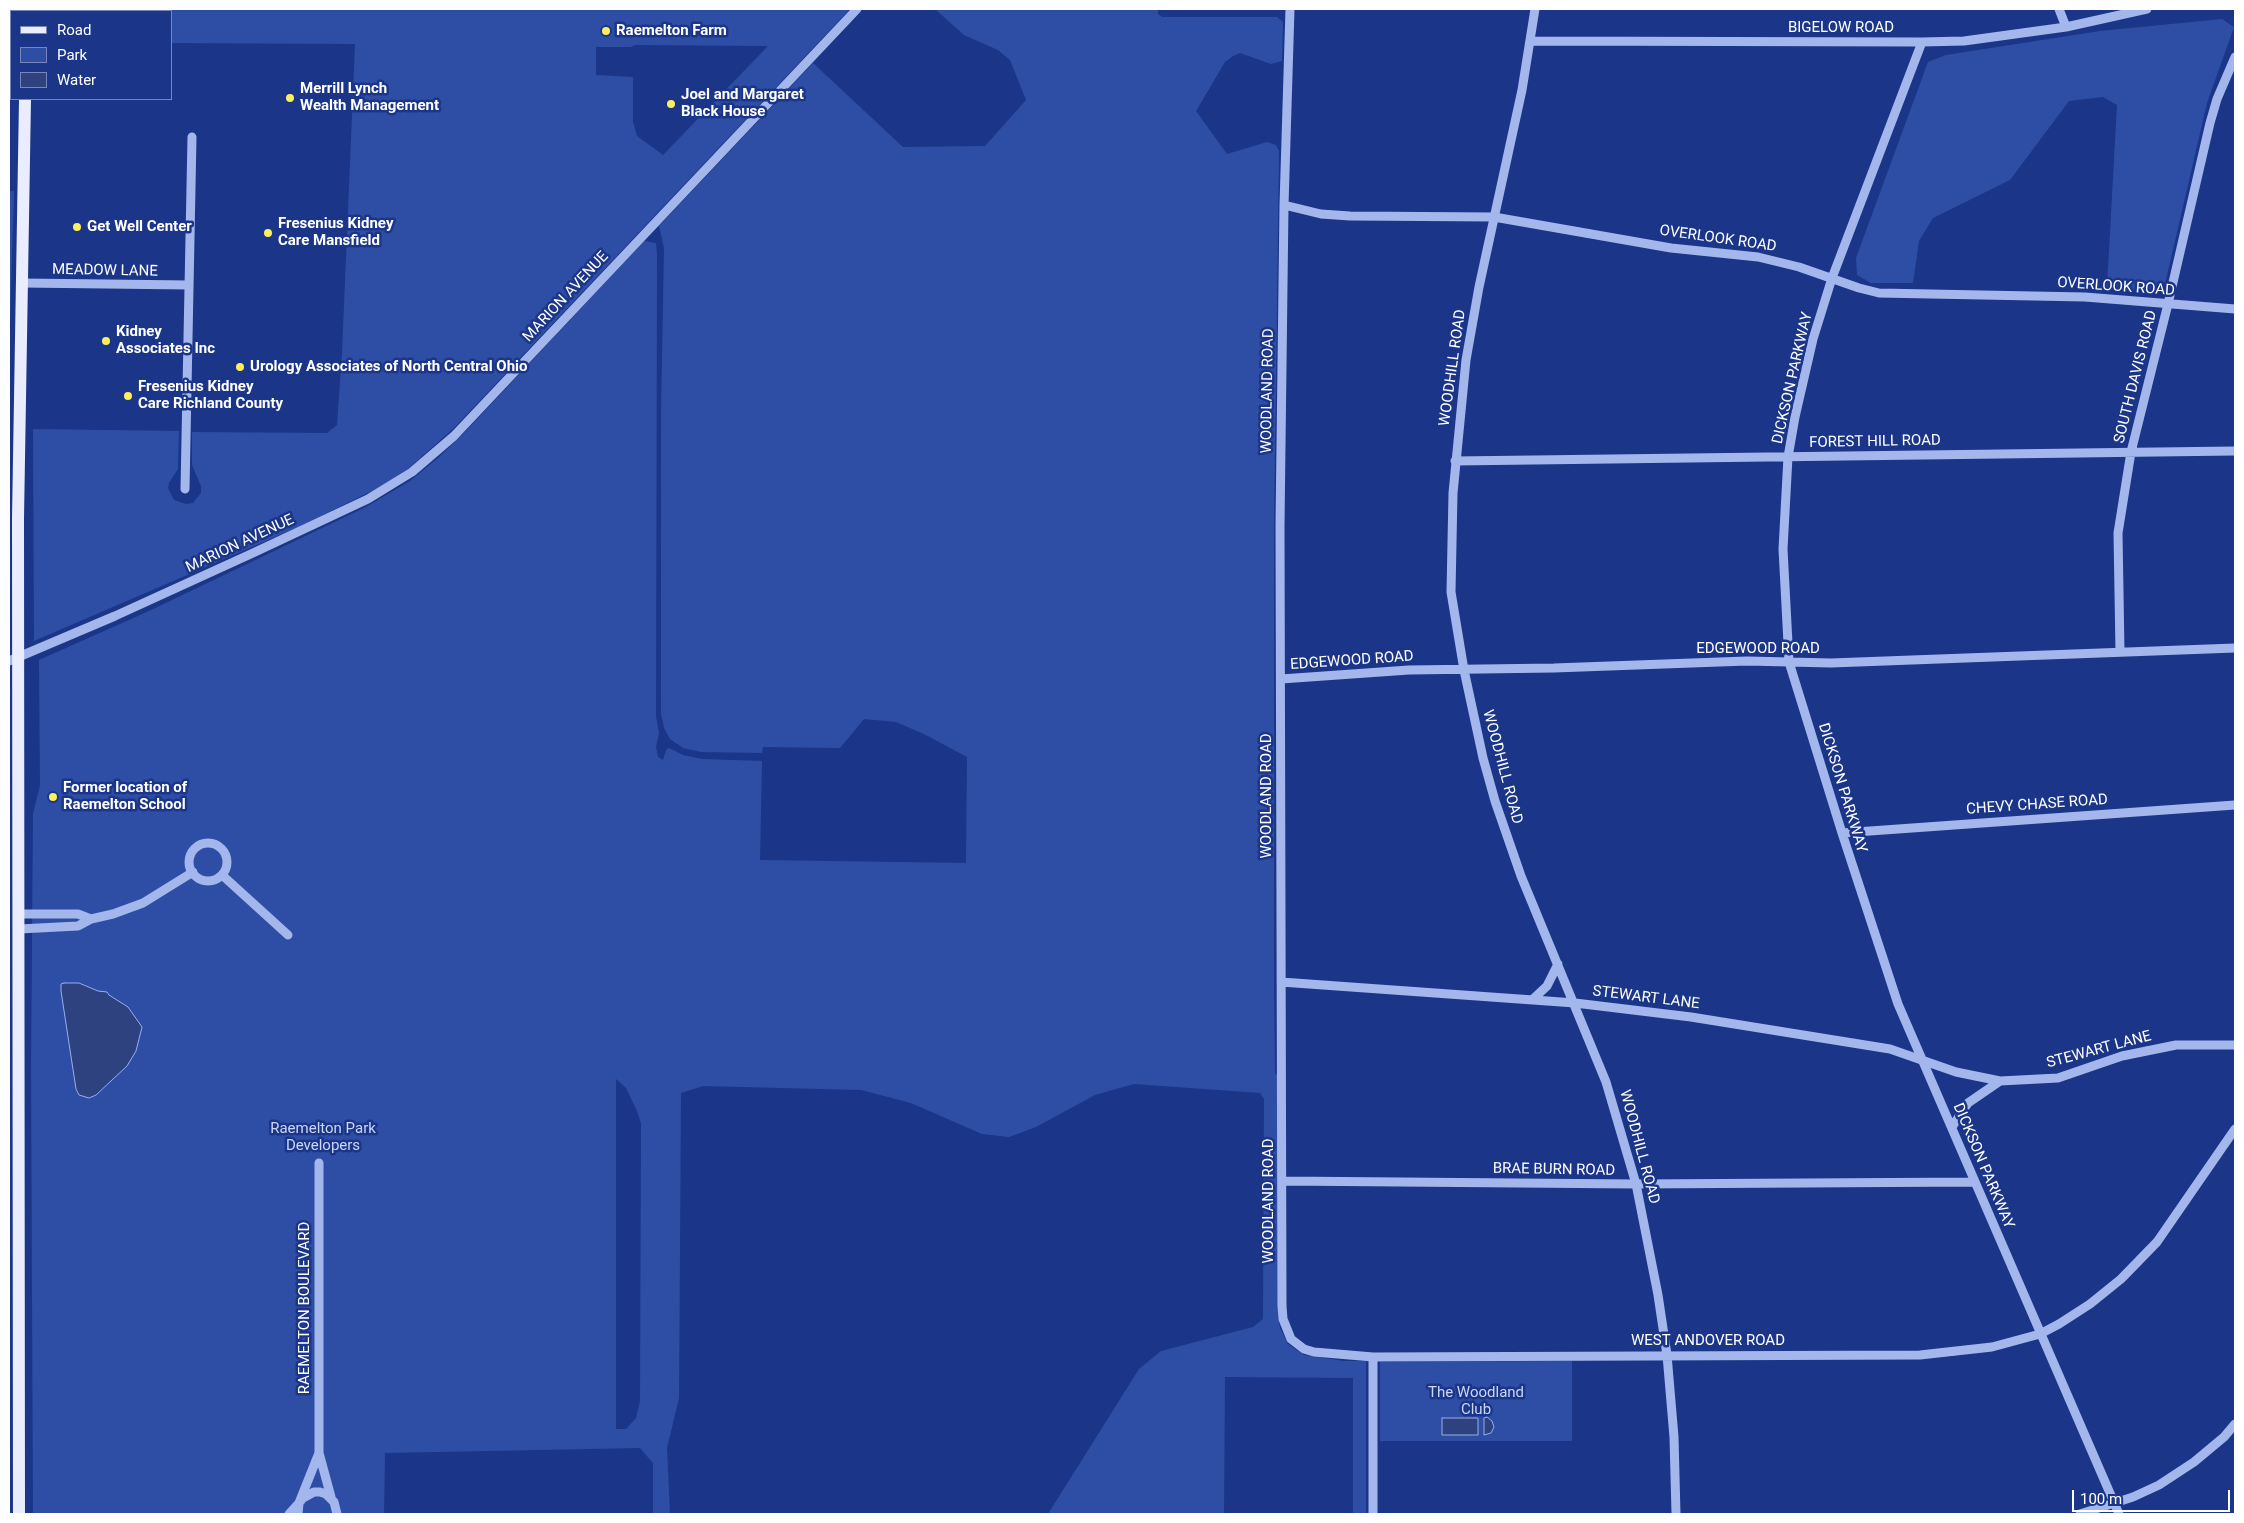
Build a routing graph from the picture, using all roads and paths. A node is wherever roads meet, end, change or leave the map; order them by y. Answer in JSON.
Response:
{"nodes":[{"id":1,"x":857,"y":9,"type":"edge"},
{"id":2,"x":1290,"y":9,"type":"edge"},
{"id":3,"x":1535,"y":9,"type":"edge"},
{"id":4,"x":2060,"y":9,"type":"edge"},
{"id":5,"x":2147,"y":9,"type":"edge"},
{"id":6,"x":2066,"y":27,"type":"junction"},
{"id":7,"x":1531,"y":41,"type":"junction"},
{"id":8,"x":1922,"y":42,"type":"junction"},
{"id":9,"x":2235,"y":56,"type":"edge"},
{"id":10,"x":25,"y":100,"type":"edge"},
{"id":11,"x":192,"y":137,"type":"dead end"},
{"id":12,"x":1284,"y":205,"type":"junction"},
{"id":13,"x":1494,"y":217,"type":"junction"},
{"id":14,"x":1832,"y":278,"type":"junction"},
{"id":15,"x":22,"y":283,"type":"junction"},
{"id":16,"x":189,"y":285,"type":"junction"},
{"id":17,"x":2168,"y":304,"type":"junction"},
{"id":18,"x":2235,"y":309,"type":"edge"},
{"id":19,"x":2235,"y":451,"type":"edge"},
{"id":20,"x":2131,"y":452,"type":"junction"},
{"id":21,"x":1788,"y":457,"type":"junction"},
{"id":22,"x":1455,"y":461,"type":"junction"},
{"id":23,"x":185,"y":489,"type":"dead end"},
{"id":24,"x":2235,"y":648,"type":"edge"},
{"id":25,"x":2120,"y":652,"type":"junction"},
{"id":26,"x":14,"y":659,"type":"edge"},
{"id":27,"x":1789,"y":662,"type":"junction"},
{"id":28,"x":1464,"y":670,"type":"junction"},
{"id":29,"x":1281,"y":679,"type":"junction"},
{"id":30,"x":2235,"y":805,"type":"edge"},
{"id":31,"x":1842,"y":834,"type":"junction"},
{"id":32,"x":193,"y":872,"type":"junction"},
{"id":33,"x":222,"y":875,"type":"junction"},
{"id":34,"x":19,"y":914,"type":"junction"},
{"id":35,"x":90,"y":919,"type":"junction"},
{"id":36,"x":19,"y":929,"type":"junction"},
{"id":37,"x":288,"y":936,"type":"dead end"},
{"id":38,"x":1558,"y":964,"type":"junction"},
{"id":39,"x":1281,"y":982,"type":"junction"},
{"id":40,"x":1532,"y":1000,"type":"junction"},
{"id":41,"x":1575,"y":1003,"type":"junction"},
{"id":42,"x":2235,"y":1045,"type":"edge"},
{"id":43,"x":1920,"y":1058,"type":"junction"},
{"id":44,"x":2000,"y":1081,"type":"junction"},
{"id":45,"x":1952,"y":1127,"type":"junction"},
{"id":46,"x":2235,"y":1129,"type":"edge"},
{"id":47,"x":318,"y":1163,"type":"dead end"},
{"id":48,"x":1283,"y":1181,"type":"junction"},
{"id":49,"x":1975,"y":1182,"type":"junction"},
{"id":50,"x":1636,"y":1184,"type":"junction"},
{"id":51,"x":2040,"y":1334,"type":"junction"},
{"id":52,"x":1667,"y":1355,"type":"junction"},
{"id":53,"x":1373,"y":1357,"type":"junction"},
{"id":54,"x":2235,"y":1424,"type":"edge"},
{"id":55,"x":318,"y":1453,"type":"junction"},
{"id":56,"x":331,"y":1497,"type":"junction"},
{"id":57,"x":300,"y":1503,"type":"junction"},
{"id":58,"x":2114,"y":1503,"type":"junction"},
{"id":59,"x":19,"y":1514,"type":"edge"},
{"id":60,"x":289,"y":1514,"type":"edge"},
{"id":61,"x":298,"y":1514,"type":"edge"},
{"id":62,"x":337,"y":1514,"type":"edge"},
{"id":63,"x":1373,"y":1514,"type":"edge"},
{"id":64,"x":1676,"y":1514,"type":"edge"},
{"id":65,"x":2080,"y":1514,"type":"edge"},
{"id":66,"x":2119,"y":1514,"type":"edge"}],
"edges":[{"from":1,"to":26,"type":"street","name":"MARION AVENUE"},
{"from":2,"to":12,"type":"street","name":"WOODLAND ROAD"},
{"from":3,"to":7,"type":"street","name":"WOODHILL ROAD"},
{"from":4,"to":6,"type":"street"},
{"from":5,"to":6,"type":"street","name":"BIGELOW ROAD"},
{"from":6,"to":8,"type":"street","name":"BIGELOW ROAD"},
{"from":7,"to":8,"type":"street","name":"BIGELOW ROAD"},
{"from":7,"to":13,"type":"street","name":"WOODHILL ROAD"},
{"from":8,"to":14,"type":"street","name":"DICKSON PARKWAY"},
{"from":9,"to":17,"type":"street","name":"SOUTH DAVIS ROAD"},
{"from":10,"to":15,"type":"main road"},
{"from":11,"to":16,"type":"street"},
{"from":12,"to":13,"type":"street","name":"OVERLOOK ROAD"},
{"from":12,"to":29,"type":"street","name":"WOODLAND ROAD"},
{"from":13,"to":14,"type":"street","name":"OVERLOOK ROAD"},
{"from":13,"to":22,"type":"street","name":"WOODHILL ROAD"},
{"from":14,"to":17,"type":"street","name":"OVERLOOK ROAD"},
{"from":14,"to":21,"type":"street","name":"DICKSON PARKWAY"},
{"from":15,"to":16,"type":"street","name":"MEADOW LANE"},
{"from":15,"to":26,"type":"main road"},
{"from":16,"to":23,"type":"street"},
{"from":17,"to":18,"type":"street","name":"OVERLOOK ROAD"},
{"from":17,"to":20,"type":"street","name":"SOUTH DAVIS ROAD"},
{"from":19,"to":20,"type":"street","name":"FOREST HILL ROAD"},
{"from":20,"to":21,"type":"street","name":"FOREST HILL ROAD"},
{"from":20,"to":25,"type":"street","name":"SOUTH DAVIS ROAD"},
{"from":21,"to":22,"type":"street","name":"FOREST HILL ROAD"},
{"from":21,"to":27,"type":"street","name":"DICKSON PARKWAY"},
{"from":22,"to":28,"type":"street","name":"WOODHILL ROAD"},
{"from":24,"to":25,"type":"street","name":"EDGEWOOD ROAD"},
{"from":25,"to":27,"type":"street","name":"EDGEWOOD ROAD"},
{"from":26,"to":34,"type":"main road"},
{"from":27,"to":28,"type":"street","name":"EDGEWOOD ROAD"},
{"from":27,"to":31,"type":"street","name":"DICKSON PARKWAY"},
{"from":28,"to":29,"type":"street","name":"EDGEWOOD ROAD"},
{"from":28,"to":38,"type":"street","name":"WOODHILL ROAD"},
{"from":29,"to":39,"type":"street","name":"WOODLAND ROAD"},
{"from":30,"to":31,"type":"street","name":"CHEVY CHASE ROAD"},
{"from":31,"to":43,"type":"street","name":"DICKSON PARKWAY"},
{"from":32,"to":33,"type":"street"},
{"from":32,"to":33,"type":"street"},
{"from":32,"to":35,"type":"street"},
{"from":33,"to":37,"type":"street"},
{"from":34,"to":35,"type":"street"},
{"from":34,"to":36,"type":"main road"},
{"from":35,"to":36,"type":"street"},
{"from":36,"to":59,"type":"main road"},
{"from":38,"to":40,"type":"street"},
{"from":38,"to":41,"type":"street","name":"WOODHILL ROAD"},
{"from":39,"to":40,"type":"street","name":"STEWART LANE"},
{"from":39,"to":48,"type":"street","name":"WOODLAND ROAD"},
{"from":40,"to":41,"type":"street","name":"STEWART LANE"},
{"from":41,"to":43,"type":"street","name":"STEWART LANE"},
{"from":41,"to":50,"type":"street","name":"WOODHILL ROAD"},
{"from":42,"to":44,"type":"street","name":"STEWART LANE"},
{"from":43,"to":44,"type":"street","name":"STEWART LANE"},
{"from":43,"to":45,"type":"street","name":"DICKSON PARKWAY"},
{"from":44,"to":45,"type":"street"},
{"from":45,"to":49,"type":"street","name":"DICKSON PARKWAY"},
{"from":46,"to":51,"type":"street","name":"WEST ANDOVER ROAD"},
{"from":47,"to":55,"type":"street","name":"RAEMELTON BOULEVARD"},
{"from":48,"to":50,"type":"street","name":"BRAE BURN ROAD"},
{"from":48,"to":53,"type":"street","name":"WOODLAND ROAD"},
{"from":49,"to":50,"type":"street","name":"BRAE BURN ROAD"},
{"from":49,"to":51,"type":"street","name":"DICKSON PARKWAY"},
{"from":50,"to":52,"type":"street","name":"WOODHILL ROAD"},
{"from":51,"to":52,"type":"street","name":"WEST ANDOVER ROAD"},
{"from":51,"to":58,"type":"street","name":"DICKSON PARKWAY"},
{"from":52,"to":53,"type":"street","name":"WEST ANDOVER ROAD"},
{"from":52,"to":64,"type":"street","name":"WOODHILL ROAD"},
{"from":53,"to":63,"type":"street"},
{"from":54,"to":58,"type":"street"},
{"from":55,"to":56,"type":"street","name":"RAEMELTON BOULEVARD"},
{"from":55,"to":57,"type":"street","name":"RAEMELTON BOULEVARD"},
{"from":56,"to":57,"type":"street"},
{"from":56,"to":62,"type":"street","name":"RAEMELTON BOULEVARD"},
{"from":57,"to":60,"type":"street","name":"RAEMELTON BOULEVARD"},
{"from":57,"to":61,"type":"street"},
{"from":58,"to":65,"type":"street"},
{"from":58,"to":66,"type":"street","name":"DICKSON PARKWAY"}]}
